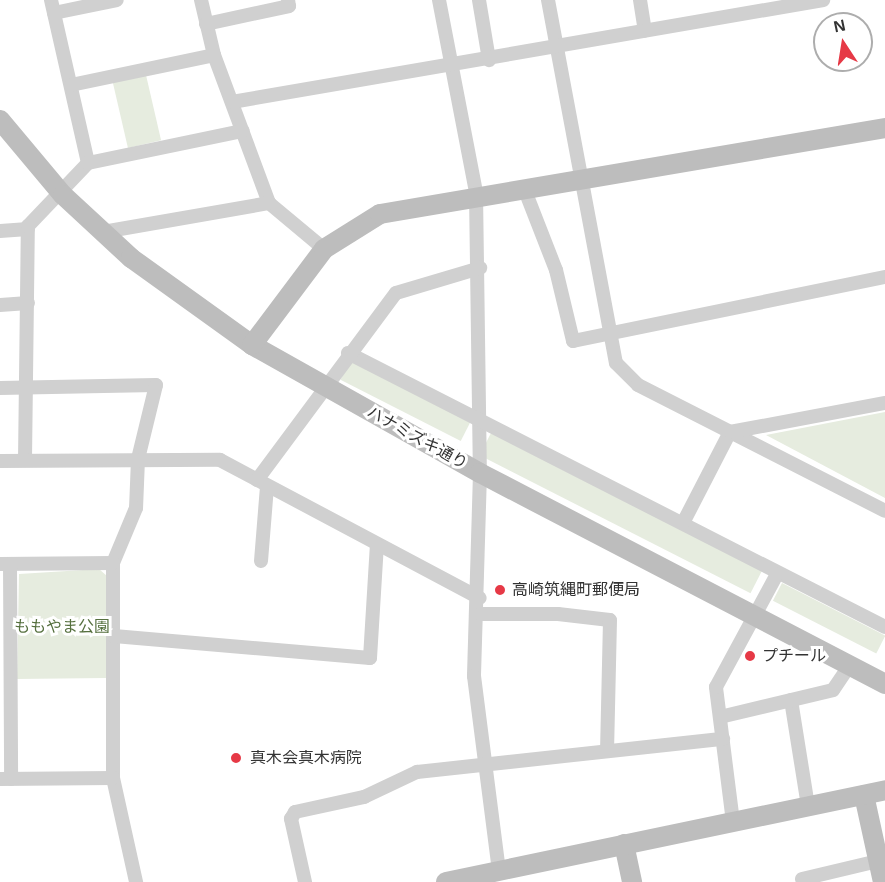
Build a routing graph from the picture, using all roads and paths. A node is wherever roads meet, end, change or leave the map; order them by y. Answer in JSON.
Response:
{"nodes":[{"id":1,"x":117,"y":0,"type":"edge"},
{"id":2,"x":201,"y":0,"type":"edge"},
{"id":3,"x":288,"y":0,"type":"edge"},
{"id":4,"x":439,"y":0,"type":"edge"},
{"id":5,"x":479,"y":0,"type":"edge"},
{"id":6,"x":548,"y":0,"type":"edge"},
{"id":7,"x":640,"y":0,"type":"edge"},
{"id":8,"x":823,"y":0,"type":"edge"},
{"id":9,"x":52,"y":6,"type":"edge"},
{"id":10,"x":743,"y":7,"type":"edge"},
{"id":11,"x":206,"y":24,"type":"junction"},
{"id":12,"x":645,"y":31,"type":"junction"},
{"id":13,"x":556,"y":45,"type":"junction"},
{"id":14,"x":214,"y":55,"type":"junction"},
{"id":15,"x":489,"y":60,"type":"junction"},
{"id":16,"x":451,"y":68,"type":"junction"},
{"id":17,"x":71,"y":85,"type":"junction"},
{"id":18,"x":232,"y":102,"type":"junction"},
{"id":19,"x":0,"y":120,"type":"edge"},
{"id":20,"x":885,"y":128,"type":"edge"},
{"id":21,"x":243,"y":130,"type":"junction"},
{"id":22,"x":88,"y":163,"type":"junction"},
{"id":23,"x":579,"y":178,"type":"junction"},
{"id":24,"x":524,"y":188,"type":"junction"},
{"id":25,"x":60,"y":192,"type":"junction"},
{"id":26,"x":476,"y":193,"type":"junction"},
{"id":27,"x":269,"y":203,"type":"junction"},
{"id":28,"x":28,"y":229,"type":"junction"},
{"id":29,"x":0,"y":231,"type":"edge"},
{"id":30,"x":103,"y":232,"type":"junction"},
{"id":31,"x":324,"y":249,"type":"junction"},
{"id":32,"x":480,"y":268,"type":"junction"},
{"id":33,"x":885,"y":277,"type":"edge"},
{"id":34,"x":28,"y":303,"type":"junction"},
{"id":35,"x":0,"y":305,"type":"edge"},
{"id":36,"x":609,"y":330,"type":"junction"},
{"id":37,"x":252,"y":345,"type":"junction"},
{"id":38,"x":348,"y":353,"type":"junction"},
{"id":39,"x":28,"y":387,"type":"junction"},
{"id":40,"x":322,"y":387,"type":"junction"},
{"id":41,"x":0,"y":388,"type":"edge"},
{"id":42,"x":885,"y":403,"type":"edge"},
{"id":43,"x":479,"y":420,"type":"junction"},
{"id":44,"x":730,"y":432,"type":"junction"},
{"id":45,"x":138,"y":459,"type":"junction"},
{"id":46,"x":25,"y":460,"type":"junction"},
{"id":47,"x":0,"y":461,"type":"edge"},
{"id":48,"x":480,"y":473,"type":"junction"},
{"id":49,"x":262,"y":484,"type":"junction"},
{"id":50,"x":885,"y":511,"type":"edge"},
{"id":51,"x":683,"y":523,"type":"junction"},
{"id":52,"x":377,"y":545,"type":"junction"},
{"id":53,"x":261,"y":561,"type":"dead end"},
{"id":54,"x":113,"y":563,"type":"junction"},
{"id":55,"x":5,"y":564,"type":"edge"},
{"id":56,"x":777,"y":574,"type":"junction"},
{"id":57,"x":480,"y":598,"type":"junction"},
{"id":58,"x":755,"y":612,"type":"junction"},
{"id":59,"x":480,"y":614,"type":"junction"},
{"id":60,"x":885,"y":627,"type":"edge"},
{"id":61,"x":114,"y":636,"type":"junction"},
{"id":62,"x":850,"y":665,"type":"junction"},
{"id":63,"x":5,"y":673,"type":"edge"},
{"id":64,"x":885,"y":684,"type":"edge"},
{"id":65,"x":791,"y":700,"type":"junction"},
{"id":66,"x":720,"y":717,"type":"junction"},
{"id":67,"x":723,"y":739,"type":"junction"},
{"id":68,"x":607,"y":750,"type":"junction"},
{"id":69,"x":483,"y":761,"type":"junction"},
{"id":70,"x":113,"y":778,"type":"junction"},
{"id":71,"x":5,"y":779,"type":"edge"},
{"id":72,"x":885,"y":790,"type":"edge"},
{"id":73,"x":864,"y":795,"type":"junction"},
{"id":74,"x":808,"y":806,"type":"junction"},
{"id":75,"x":733,"y":822,"type":"junction"},
{"id":76,"x":624,"y":844,"type":"junction"},
{"id":77,"x":878,"y":861,"type":"junction"},
{"id":78,"x":499,"y":870,"type":"junction"},
{"id":79,"x":802,"y":879,"type":"dead end"},
{"id":80,"x":136,"y":882,"type":"edge"},
{"id":81,"x":305,"y":882,"type":"edge"},
{"id":82,"x":446,"y":882,"type":"edge"},
{"id":83,"x":632,"y":882,"type":"edge"},
{"id":84,"x":882,"y":882,"type":"edge"}],
"edges":[{"from":1,"to":9,"type":"street"},
{"from":2,"to":11,"type":"street"},
{"from":3,"to":11,"type":"street"},
{"from":4,"to":16,"type":"street"},
{"from":5,"to":15,"type":"street"},
{"from":6,"to":13,"type":"street"},
{"from":7,"to":12,"type":"street"},
{"from":8,"to":10,"type":"street"},
{"from":9,"to":17,"type":"street"},
{"from":10,"to":12,"type":"street"},
{"from":11,"to":14,"type":"street"},
{"from":12,"to":13,"type":"street"},
{"from":13,"to":15,"type":"street"},
{"from":13,"to":23,"type":"street"},
{"from":14,"to":17,"type":"street"},
{"from":14,"to":18,"type":"street"},
{"from":15,"to":16,"type":"street"},
{"from":16,"to":18,"type":"street"},
{"from":16,"to":26,"type":"street"},
{"from":17,"to":22,"type":"street"},
{"from":18,"to":21,"type":"street"},
{"from":19,"to":25,"type":"street","name":"ハナミズキ通り"},
{"from":20,"to":23,"type":"street"},
{"from":21,"to":22,"type":"street"},
{"from":21,"to":27,"type":"street"},
{"from":22,"to":25,"type":"street"},
{"from":23,"to":24,"type":"street"},
{"from":23,"to":36,"type":"street"},
{"from":24,"to":26,"type":"street"},
{"from":24,"to":36,"type":"street"},
{"from":25,"to":28,"type":"street"},
{"from":25,"to":30,"type":"street","name":"ハナミズキ通り"},
{"from":26,"to":31,"type":"street"},
{"from":26,"to":32,"type":"street"},
{"from":27,"to":30,"type":"street"},
{"from":27,"to":31,"type":"street"},
{"from":28,"to":29,"type":"street"},
{"from":28,"to":34,"type":"street"},
{"from":30,"to":37,"type":"street","name":"ハナミズキ通り"},
{"from":31,"to":37,"type":"street"},
{"from":32,"to":38,"type":"street"},
{"from":32,"to":43,"type":"street"},
{"from":33,"to":36,"type":"street"},
{"from":34,"to":35,"type":"street"},
{"from":34,"to":39,"type":"street"},
{"from":36,"to":44,"type":"street"},
{"from":37,"to":40,"type":"street","name":"ハナミズキ通り"},
{"from":38,"to":40,"type":"street"},
{"from":38,"to":43,"type":"street"},
{"from":39,"to":41,"type":"street"},
{"from":39,"to":45,"type":"street"},
{"from":39,"to":46,"type":"street"},
{"from":40,"to":48,"type":"street","name":"ハナミズキ通り"},
{"from":40,"to":49,"type":"street"},
{"from":42,"to":44,"type":"street"},
{"from":43,"to":48,"type":"street"},
{"from":43,"to":51,"type":"street"},
{"from":44,"to":50,"type":"street"},
{"from":44,"to":51,"type":"street"},
{"from":45,"to":46,"type":"street"},
{"from":45,"to":49,"type":"street"},
{"from":45,"to":54,"type":"street"},
{"from":46,"to":47,"type":"street"},
{"from":48,"to":57,"type":"street"},
{"from":48,"to":58,"type":"street","name":"ハナミズキ通り"},
{"from":49,"to":52,"type":"street"},
{"from":49,"to":53,"type":"street"},
{"from":51,"to":56,"type":"street"},
{"from":52,"to":57,"type":"street"},
{"from":52,"to":61,"type":"street"},
{"from":54,"to":55,"type":"street"},
{"from":54,"to":61,"type":"street"},
{"from":55,"to":63,"type":"street"},
{"from":56,"to":58,"type":"street"},
{"from":56,"to":60,"type":"street"},
{"from":57,"to":59,"type":"street"},
{"from":58,"to":62,"type":"street","name":"ハナミズキ通り"},
{"from":58,"to":66,"type":"street"},
{"from":59,"to":68,"type":"street"},
{"from":59,"to":69,"type":"street"},
{"from":61,"to":70,"type":"street"},
{"from":62,"to":64,"type":"street","name":"ハナミズキ通り"},
{"from":62,"to":65,"type":"street"},
{"from":63,"to":71,"type":"street"},
{"from":65,"to":66,"type":"street"},
{"from":65,"to":74,"type":"street"},
{"from":66,"to":67,"type":"street"},
{"from":67,"to":68,"type":"street"},
{"from":67,"to":75,"type":"street"},
{"from":68,"to":69,"type":"street"},
{"from":69,"to":78,"type":"street"},
{"from":69,"to":81,"type":"street"},
{"from":70,"to":71,"type":"street"},
{"from":70,"to":80,"type":"street"},
{"from":72,"to":73,"type":"street"},
{"from":73,"to":74,"type":"street"},
{"from":73,"to":77,"type":"street"},
{"from":74,"to":75,"type":"street"},
{"from":75,"to":76,"type":"street"},
{"from":76,"to":78,"type":"street"},
{"from":76,"to":83,"type":"street"},
{"from":77,"to":79,"type":"street"},
{"from":77,"to":84,"type":"street"},
{"from":78,"to":82,"type":"street"}]}
